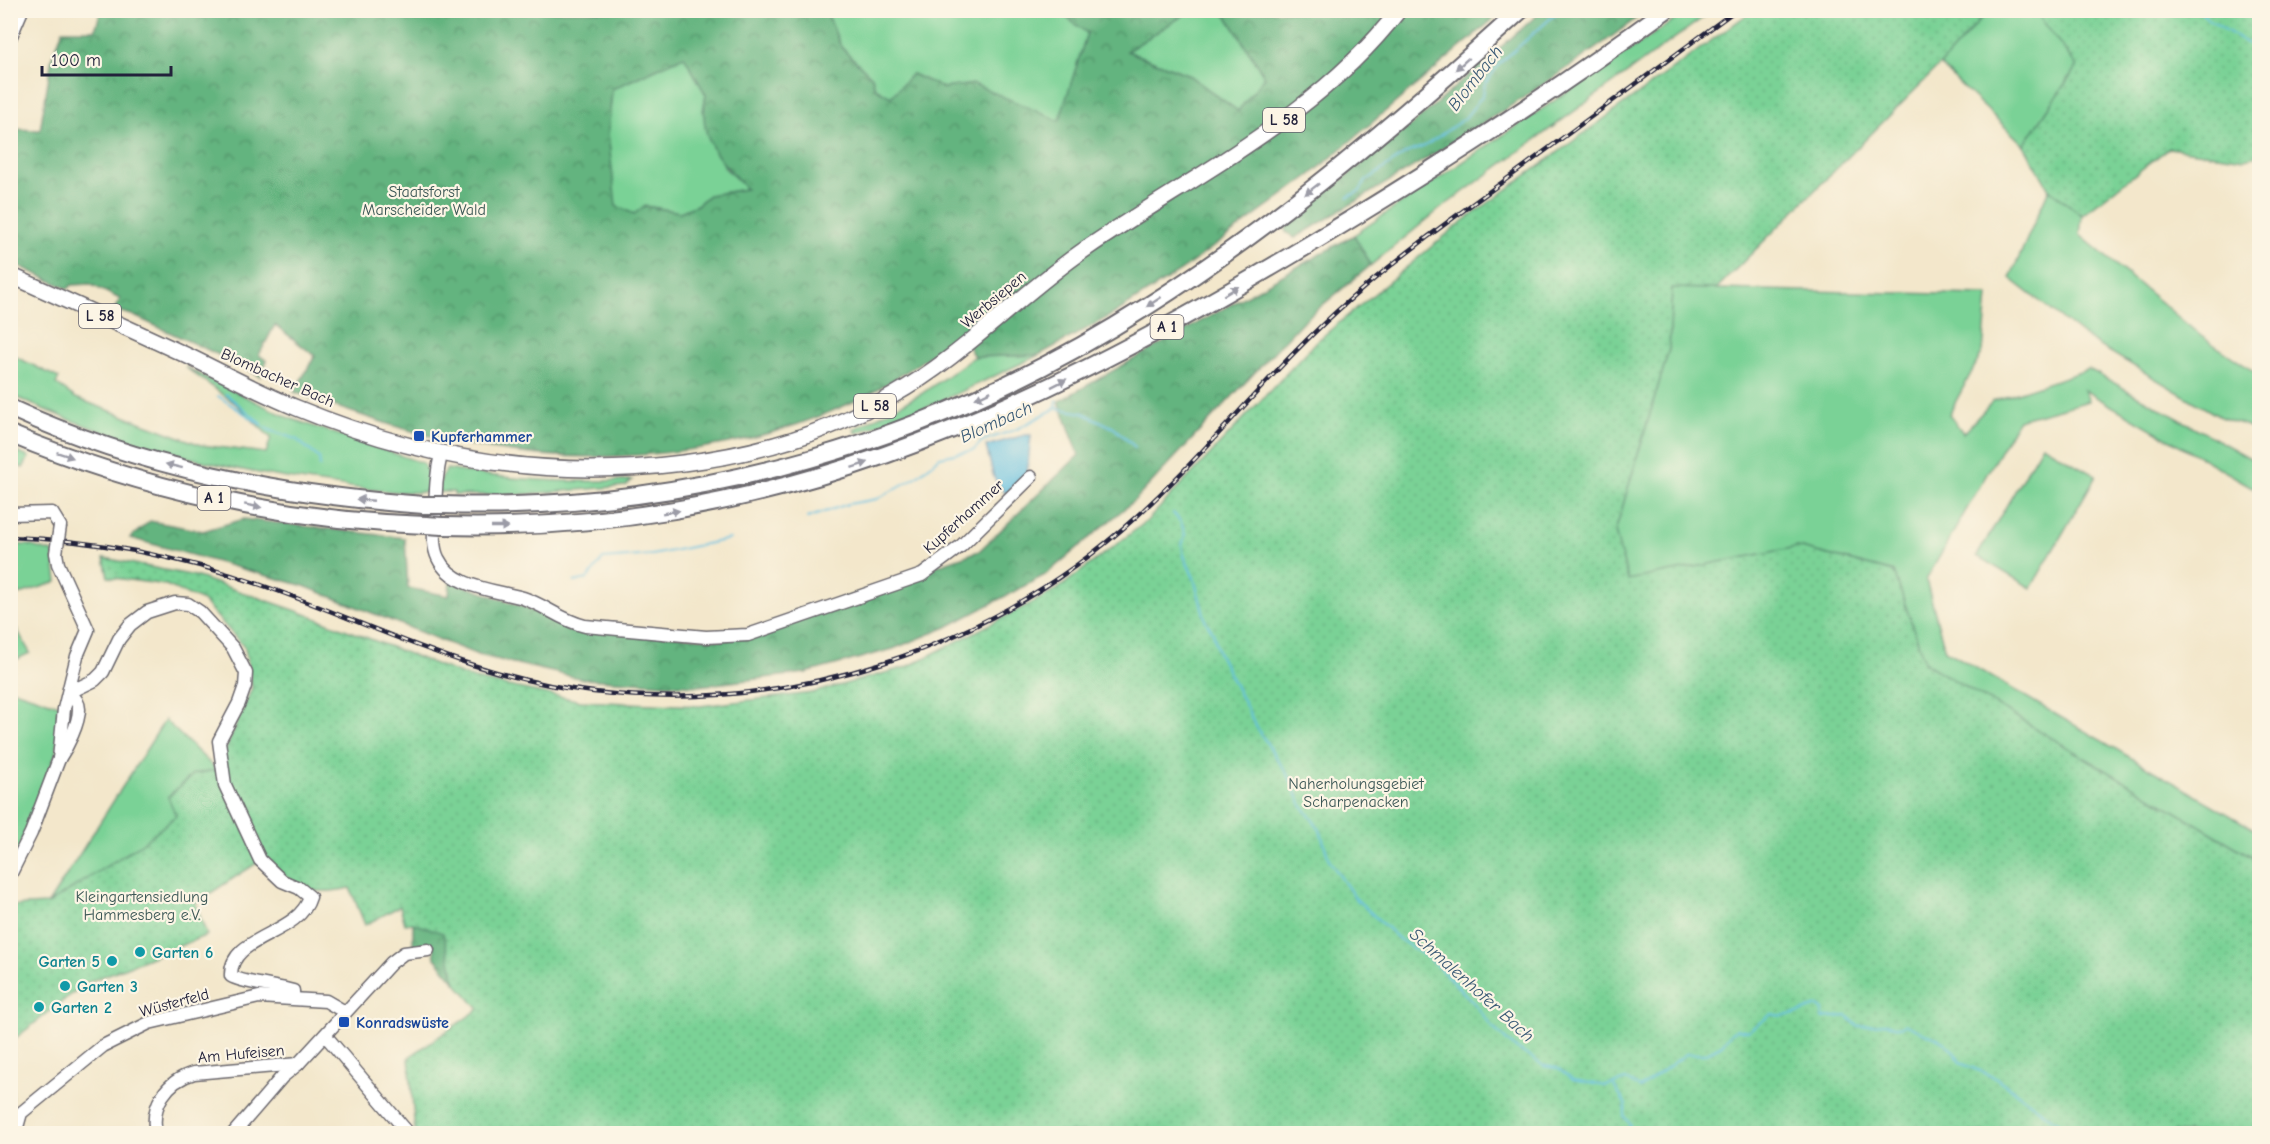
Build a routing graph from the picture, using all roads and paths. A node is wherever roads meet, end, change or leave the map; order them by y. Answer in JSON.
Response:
{"nodes":[{"id":1,"x":22,"y":10,"type":"edge"},
{"id":2,"x":1399,"y":10,"type":"edge"},
{"id":3,"x":1521,"y":10,"type":"edge"},
{"id":4,"x":1666,"y":10,"type":"edge"},
{"id":5,"x":10,"y":38,"type":"edge"},
{"id":6,"x":10,"y":275,"type":"edge"},
{"id":7,"x":10,"y":408,"type":"edge"},
{"id":8,"x":10,"y":434,"type":"edge"},
{"id":9,"x":441,"y":454,"type":"junction"},
{"id":10,"x":545,"y":468,"type":"joint"},
{"id":11,"x":1031,"y":477,"type":"dead end"},
{"id":12,"x":10,"y":514,"type":"edge"},
{"id":13,"x":70,"y":692,"type":"junction"},
{"id":14,"x":14,"y":860,"type":"edge"},
{"id":15,"x":10,"y":875,"type":"edge"},
{"id":16,"x":428,"y":950,"type":"dead end"},
{"id":17,"x":293,"y":997,"type":"junction"},
{"id":18,"x":345,"y":1012,"type":"junction"},
{"id":19,"x":325,"y":1035,"type":"junction"},
{"id":20,"x":298,"y":1064,"type":"junction"},
{"id":21,"x":15,"y":1134,"type":"edge"},
{"id":22,"x":156,"y":1134,"type":"edge"},
{"id":23,"x":233,"y":1134,"type":"edge"},
{"id":24,"x":409,"y":1134,"type":"edge"}],
"edges":[{"from":1,"to":5,"type":"street"},
{"from":2,"to":10,"type":"main road","name":"Werbsiepen","number":"L 58"},
{"from":3,"to":7,"type":"highway","number":"A 1","one_way":true,"bridge":true},
{"from":8,"to":4,"type":"highway","number":"A 1","one_way":true},
{"from":6,"to":9,"type":"main road","name":"Blombacher Bach","number":"L 58"},
{"from":9,"to":10,"type":"main road","name":"Blombacher Bach","number":"L 58"},
{"from":9,"to":11,"type":"street","name":"Kupferhammer"},
{"from":12,"to":13,"type":"street","bridge":true},
{"from":13,"to":14,"type":"street"},
{"from":13,"to":17,"type":"street"},
{"from":14,"to":15,"type":"street"},
{"from":16,"to":18,"type":"street"},
{"from":17,"to":18,"type":"street","name":"Wüsterfeld"},
{"from":17,"to":21,"type":"street","name":"Wüsterfeld"},
{"from":18,"to":19,"type":"street"},
{"from":19,"to":20,"type":"street"},
{"from":19,"to":24,"type":"street"},
{"from":20,"to":22,"type":"street","name":"Am Hufeisen"},
{"from":20,"to":23,"type":"street"}]}
